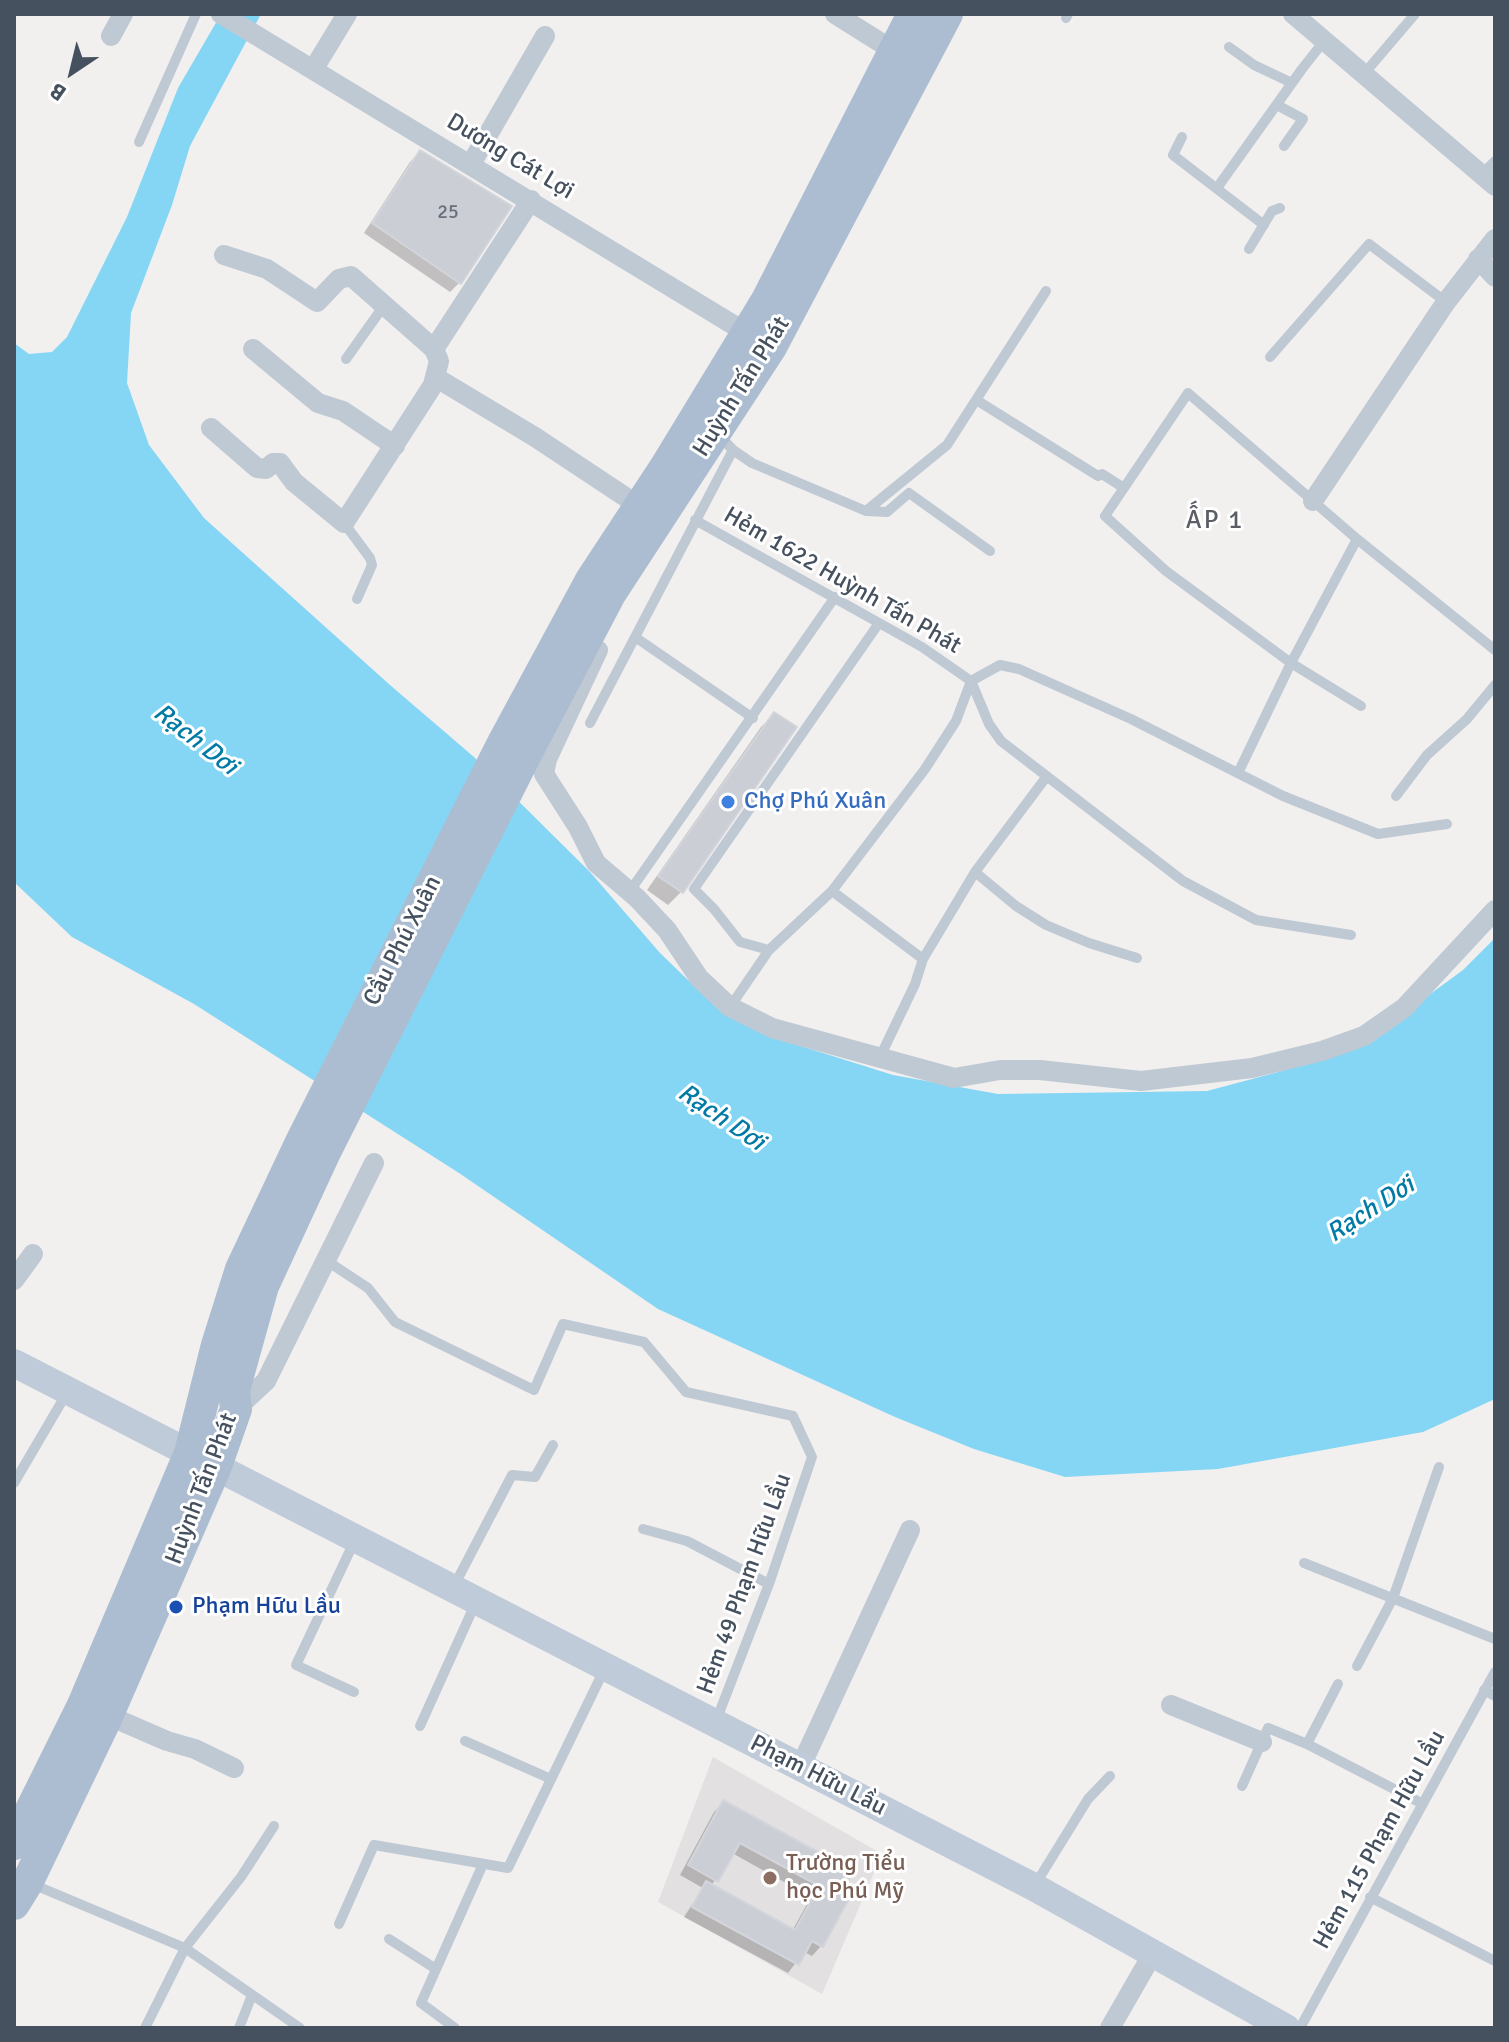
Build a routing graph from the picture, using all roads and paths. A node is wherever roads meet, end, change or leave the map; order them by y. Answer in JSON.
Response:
{"nodes":[{"id":1,"x":123,"y":14,"type":"edge"},
{"id":2,"x":196,"y":14,"type":"edge"},
{"id":3,"x":221,"y":14,"type":"edge"},
{"id":4,"x":347,"y":14,"type":"edge"},
{"id":5,"x":835,"y":14,"type":"edge"},
{"id":6,"x":913,"y":14,"type":"edge"},
{"id":7,"x":947,"y":14,"type":"edge"},
{"id":8,"x":1293,"y":14,"type":"edge"},
{"id":9,"x":1415,"y":14,"type":"edge"},
{"id":10,"x":111,"y":36,"type":"dead end"},
{"id":11,"x":545,"y":36,"type":"dead end"},
{"id":12,"x":1324,"y":41,"type":"junction"},
{"id":13,"x":1229,"y":47,"type":"dead end"},
{"id":14,"x":894,"y":51,"type":"junction"},
{"id":15,"x":313,"y":70,"type":"junction"},
{"id":16,"x":1363,"y":75,"type":"junction"},
{"id":17,"x":1292,"y":83,"type":"junction"},
{"id":18,"x":1277,"y":105,"type":"junction"},
{"id":19,"x":1182,"y":137,"type":"dead end"},
{"id":20,"x":139,"y":142,"type":"dead end"},
{"id":21,"x":1284,"y":146,"type":"dead end"},
{"id":22,"x":471,"y":164,"type":"junction"},
{"id":23,"x":1490,"y":174,"type":"edge"},
{"id":24,"x":1217,"y":188,"type":"junction"},
{"id":25,"x":531,"y":200,"type":"junction"},
{"id":26,"x":1280,"y":208,"type":"dead end"},
{"id":27,"x":1264,"y":225,"type":"junction"},
{"id":28,"x":1495,"y":239,"type":"edge"},
{"id":29,"x":1249,"y":249,"type":"dead end"},
{"id":30,"x":224,"y":255,"type":"dead end"},
{"id":31,"x":1478,"y":259,"type":"junction"},
{"id":32,"x":1495,"y":277,"type":"edge"},
{"id":33,"x":1046,"y":291,"type":"dead end"},
{"id":34,"x":1446,"y":302,"type":"junction"},
{"id":35,"x":385,"y":304,"type":"junction"},
{"id":36,"x":759,"y":340,"type":"junction"},
{"id":37,"x":253,"y":349,"type":"dead end"},
{"id":38,"x":434,"y":349,"type":"junction"},
{"id":39,"x":1270,"y":357,"type":"dead end"},
{"id":40,"x":346,"y":359,"type":"dead end"},
{"id":41,"x":435,"y":377,"type":"junction"},
{"id":42,"x":978,"y":401,"type":"junction"},
{"id":43,"x":211,"y":428,"type":"dead end"},
{"id":44,"x":725,"y":440,"type":"junction"},
{"id":45,"x":395,"y":446,"type":"junction"},
{"id":46,"x":1124,"y":488,"type":"junction"},
{"id":47,"x":1313,"y":501,"type":"junction"},
{"id":48,"x":866,"y":511,"type":"junction"},
{"id":49,"x":647,"y":514,"type":"junction"},
{"id":50,"x":695,"y":520,"type":"junction"},
{"id":51,"x":344,"y":523,"type":"junction"},
{"id":52,"x":1357,"y":539,"type":"junction"},
{"id":53,"x":990,"y":551,"type":"dead end"},
{"id":54,"x":835,"y":597,"type":"junction"},
{"id":55,"x":357,"y":599,"type":"dead end"},
{"id":56,"x":879,"y":623,"type":"junction"},
{"id":57,"x":635,"y":637,"type":"junction"},
{"id":58,"x":1495,"y":650,"type":"edge"},
{"id":59,"x":1291,"y":663,"type":"junction"},
{"id":60,"x":971,"y":681,"type":"junction"},
{"id":61,"x":1495,"y":685,"type":"edge"},
{"id":62,"x":1361,"y":706,"type":"dead end"},
{"id":63,"x":753,"y":718,"type":"junction"},
{"id":64,"x":590,"y":723,"type":"dead end"},
{"id":65,"x":515,"y":747,"type":"joint"},
{"id":66,"x":1238,"y":773,"type":"junction"},
{"id":67,"x":1047,"y":776,"type":"junction"},
{"id":68,"x":1396,"y":796,"type":"dead end"},
{"id":69,"x":1447,"y":824,"type":"dead end"},
{"id":70,"x":975,"y":872,"type":"junction"},
{"id":71,"x":630,"y":891,"type":"junction"},
{"id":72,"x":832,"y":891,"type":"junction"},
{"id":73,"x":1495,"y":910,"type":"edge"},
{"id":74,"x":1351,"y":935,"type":"dead end"},
{"id":75,"x":769,"y":950,"type":"junction"},
{"id":76,"x":1137,"y":958,"type":"dead end"},
{"id":77,"x":923,"y":959,"type":"junction"},
{"id":78,"x":730,"y":1007,"type":"junction"},
{"id":79,"x":880,"y":1057,"type":"junction"},
{"id":80,"x":313,"y":1147,"type":"junction"},
{"id":81,"x":374,"y":1163,"type":"dead end"},
{"id":82,"x":33,"y":1254,"type":"dead end"},
{"id":83,"x":327,"y":1261,"type":"junction"},
{"id":84,"x":14,"y":1280,"type":"edge"},
{"id":85,"x":14,"y":1363,"type":"edge"},
{"id":86,"x":68,"y":1390,"type":"junction"},
{"id":87,"x":236,"y":1409,"type":"junction"},
{"id":88,"x":553,"y":1445,"type":"dead end"},
{"id":89,"x":203,"y":1459,"type":"junction"},
{"id":90,"x":1439,"y":1467,"type":"dead end"},
{"id":91,"x":14,"y":1483,"type":"edge"},
{"id":92,"x":643,"y":1529,"type":"dead end"},
{"id":93,"x":910,"y":1530,"type":"dead end"},
{"id":94,"x":356,"y":1539,"type":"junction"},
{"id":95,"x":1304,"y":1563,"type":"dead end"},
{"id":96,"x":769,"y":1584,"type":"junction"},
{"id":97,"x":465,"y":1594,"type":"junction"},
{"id":98,"x":1393,"y":1598,"type":"junction"},
{"id":99,"x":1495,"y":1639,"type":"edge"},
{"id":100,"x":1357,"y":1666,"type":"dead end"},
{"id":101,"x":605,"y":1668,"type":"junction"},
{"id":102,"x":1495,"y":1672,"type":"edge"},
{"id":103,"x":1338,"y":1684,"type":"dead end"},
{"id":104,"x":1484,"y":1690,"type":"junction"},
{"id":105,"x":354,"y":1692,"type":"dead end"},
{"id":106,"x":1495,"y":1696,"type":"edge"},
{"id":107,"x":1171,"y":1705,"type":"dead end"},
{"id":108,"x":107,"y":1715,"type":"junction"},
{"id":109,"x":715,"y":1723,"type":"junction"},
{"id":110,"x":420,"y":1726,"type":"dead end"},
{"id":111,"x":465,"y":1741,"type":"dead end"},
{"id":112,"x":1262,"y":1742,"type":"junction"},
{"id":113,"x":1307,"y":1744,"type":"junction"},
{"id":114,"x":234,"y":1768,"type":"dead end"},
{"id":115,"x":800,"y":1768,"type":"junction"},
{"id":116,"x":1110,"y":1776,"type":"dead end"},
{"id":117,"x":551,"y":1779,"type":"junction"},
{"id":118,"x":1242,"y":1786,"type":"dead end"},
{"id":119,"x":1423,"y":1804,"type":"junction"},
{"id":120,"x":274,"y":1826,"type":"dead end"},
{"id":121,"x":16,"y":1835,"type":"edge"},
{"id":122,"x":483,"y":1864,"type":"junction"},
{"id":123,"x":1034,"y":1887,"type":"junction"},
{"id":124,"x":21,"y":1893,"type":"edge"},
{"id":125,"x":1370,"y":1897,"type":"junction"},
{"id":126,"x":339,"y":1924,"type":"dead end"},
{"id":127,"x":389,"y":1939,"type":"dead end"},
{"id":128,"x":185,"y":1948,"type":"junction"},
{"id":129,"x":1152,"y":1955,"type":"junction"},
{"id":130,"x":1495,"y":1961,"type":"edge"},
{"id":131,"x":436,"y":1969,"type":"junction"},
{"id":132,"x":252,"y":1995,"type":"junction"},
{"id":133,"x":145,"y":2028,"type":"edge"},
{"id":134,"x":239,"y":2028,"type":"edge"},
{"id":135,"x":300,"y":2028,"type":"edge"},
{"id":136,"x":455,"y":2028,"type":"edge"},
{"id":137,"x":1110,"y":2028,"type":"edge"},
{"id":138,"x":1286,"y":2028,"type":"edge"},
{"id":139,"x":1300,"y":2028,"type":"edge"}],
"edges":[{"from":1,"to":10,"type":"street"},
{"from":2,"to":20,"type":"lane"},
{"from":3,"to":15,"type":"street","name":"Dương Cát Lợi"},
{"from":4,"to":15,"type":"street"},
{"from":5,"to":14,"type":"street"},
{"from":6,"to":14,"type":"main road","name":"Huỳnh Tấn Phát"},
{"from":7,"to":36,"type":"main road","name":"Huỳnh Tấn Phát"},
{"from":8,"to":12,"type":"street"},
{"from":9,"to":16,"type":"lane"},
{"from":11,"to":22,"type":"street"},
{"from":12,"to":16,"type":"street"},
{"from":12,"to":17,"type":"lane"},
{"from":13,"to":17,"type":"lane"},
{"from":14,"to":36,"type":"main road","name":"Huỳnh Tấn Phát"},
{"from":15,"to":22,"type":"street","name":"Dương Cát Lợi"},
{"from":16,"to":23,"type":"street"},
{"from":17,"to":18,"type":"lane"},
{"from":18,"to":21,"type":"lane"},
{"from":18,"to":24,"type":"lane"},
{"from":19,"to":24,"type":"lane"},
{"from":22,"to":25,"type":"street","name":"Dương Cát Lợi"},
{"from":24,"to":27,"type":"lane"},
{"from":25,"to":36,"type":"street","name":"Dương Cát Lợi"},
{"from":25,"to":38,"type":"street"},
{"from":26,"to":27,"type":"lane"},
{"from":27,"to":29,"type":"lane"},
{"from":28,"to":31,"type":"street"},
{"from":30,"to":35,"type":"street"},
{"from":31,"to":32,"type":"street"},
{"from":31,"to":34,"type":"street"},
{"from":33,"to":42,"type":"lane"},
{"from":34,"to":39,"type":"lane"},
{"from":34,"to":47,"type":"street"},
{"from":35,"to":38,"type":"street"},
{"from":35,"to":40,"type":"lane"},
{"from":36,"to":44,"type":"main road","name":"Huỳnh Tấn Phát"},
{"from":36,"to":49,"type":"main road","name":"Huỳnh Tấn Phát"},
{"from":37,"to":45,"type":"street"},
{"from":38,"to":41,"type":"street"},
{"from":41,"to":45,"type":"street"},
{"from":41,"to":49,"type":"street"},
{"from":42,"to":46,"type":"lane"},
{"from":42,"to":48,"type":"lane"},
{"from":43,"to":51,"type":"street"},
{"from":44,"to":48,"type":"lane"},
{"from":44,"to":49,"type":"main road","name":"Huỳnh Tấn Phát"},
{"from":44,"to":50,"type":"lane","name":"Huỳnh Tấn Phát"},
{"from":45,"to":51,"type":"street"},
{"from":46,"to":47,"type":"lane"},
{"from":46,"to":59,"type":"lane"},
{"from":47,"to":52,"type":"lane"},
{"from":48,"to":53,"type":"lane"},
{"from":49,"to":65,"type":"main road","name":"Huỳnh Tấn Phát"},
{"from":49,"to":71,"type":"street"},
{"from":50,"to":54,"type":"lane","name":"Hẻm 1622 Huỳnh Tấn Phát"},
{"from":50,"to":57,"type":"lane","name":"Huỳnh Tấn Phát"},
{"from":51,"to":55,"type":"lane"},
{"from":52,"to":58,"type":"lane"},
{"from":52,"to":59,"type":"lane"},
{"from":54,"to":56,"type":"lane","name":"Hẻm 1622 Huỳnh Tấn Phát"},
{"from":54,"to":63,"type":"lane"},
{"from":56,"to":60,"type":"lane","name":"Hẻm 1622 Huỳnh Tấn Phát"},
{"from":56,"to":75,"type":"lane"},
{"from":57,"to":63,"type":"lane"},
{"from":57,"to":64,"type":"lane","name":"Huỳnh Tấn Phát"},
{"from":59,"to":62,"type":"lane"},
{"from":59,"to":66,"type":"lane"},
{"from":60,"to":66,"type":"lane"},
{"from":60,"to":67,"type":"lane","name":"Hẻm 1622 Huỳnh Tấn Phát"},
{"from":60,"to":72,"type":"lane"},
{"from":61,"to":68,"type":"lane"},
{"from":63,"to":71,"type":"lane"},
{"from":65,"to":80,"type":"main road","name":"Cầu Phú Xuân"},
{"from":66,"to":69,"type":"lane"},
{"from":67,"to":70,"type":"lane"},
{"from":67,"to":74,"type":"lane","name":"Hẻm 1622 Huỳnh Tấn Phát"},
{"from":70,"to":76,"type":"lane"},
{"from":70,"to":77,"type":"lane"},
{"from":71,"to":78,"type":"street"},
{"from":72,"to":75,"type":"lane"},
{"from":72,"to":77,"type":"lane"},
{"from":73,"to":79,"type":"street"},
{"from":75,"to":78,"type":"lane"},
{"from":77,"to":79,"type":"lane"},
{"from":78,"to":79,"type":"street"},
{"from":80,"to":87,"type":"main road","name":"Huỳnh Tấn Phát"},
{"from":80,"to":89,"type":"main road","name":"Huỳnh Tấn Phát"},
{"from":81,"to":83,"type":"street"},
{"from":82,"to":84,"type":"street"},
{"from":83,"to":87,"type":"street"},
{"from":83,"to":96,"type":"lane","name":"Hẻm 49 Phạm Hữu Lầu"},
{"from":85,"to":86,"type":"main road","name":"Phạm Hữu Lầu"},
{"from":86,"to":89,"type":"main road","name":"Phạm Hữu Lầu"},
{"from":86,"to":91,"type":"lane"},
{"from":87,"to":89,"type":"main road","name":"Huỳnh Tấn Phát"},
{"from":88,"to":97,"type":"lane"},
{"from":89,"to":94,"type":"main road","name":"Phạm Hữu Lầu"},
{"from":89,"to":108,"type":"main road","name":"Huỳnh Tấn Phát"},
{"from":89,"to":121,"type":"main road","name":"Huỳnh Tấn Phát"},
{"from":90,"to":98,"type":"lane"},
{"from":92,"to":96,"type":"lane"},
{"from":93,"to":115,"type":"street"},
{"from":94,"to":97,"type":"main road","name":"Phạm Hữu Lầu"},
{"from":94,"to":105,"type":"lane"},
{"from":95,"to":98,"type":"lane"},
{"from":96,"to":109,"type":"lane","name":"Hẻm 49 Phạm Hữu Lầu"},
{"from":97,"to":101,"type":"main road","name":"Phạm Hữu Lầu"},
{"from":97,"to":110,"type":"lane"},
{"from":98,"to":99,"type":"lane"},
{"from":98,"to":100,"type":"lane"},
{"from":101,"to":109,"type":"main road","name":"Phạm Hữu Lầu"},
{"from":101,"to":117,"type":"lane"},
{"from":102,"to":104,"type":"lane","name":"Hẻm 115 Phạm Hữu Lầu"},
{"from":103,"to":113,"type":"lane"},
{"from":104,"to":106,"type":"lane"},
{"from":104,"to":119,"type":"lane","name":"Hẻm 115 Phạm Hữu Lầu"},
{"from":107,"to":112,"type":"street"},
{"from":108,"to":114,"type":"street"},
{"from":108,"to":124,"type":"main road","name":"Huỳnh Tấn Phát"},
{"from":109,"to":115,"type":"main road","name":"Phạm Hữu Lầu"},
{"from":111,"to":117,"type":"lane"},
{"from":112,"to":113,"type":"lane"},
{"from":112,"to":118,"type":"lane"},
{"from":113,"to":119,"type":"lane"},
{"from":115,"to":123,"type":"main road","name":"Phạm Hữu Lầu"},
{"from":116,"to":123,"type":"lane"},
{"from":117,"to":122,"type":"lane"},
{"from":119,"to":125,"type":"lane","name":"Hẻm 115 Phạm Hữu Lầu"},
{"from":120,"to":128,"type":"lane"},
{"from":122,"to":126,"type":"lane"},
{"from":122,"to":131,"type":"lane"},
{"from":123,"to":129,"type":"main road","name":"Phạm Hữu Lầu"},
{"from":124,"to":128,"type":"lane"},
{"from":125,"to":130,"type":"lane"},
{"from":125,"to":139,"type":"lane","name":"Hẻm 115 Phạm Hữu Lầu"},
{"from":127,"to":131,"type":"lane"},
{"from":128,"to":132,"type":"lane"},
{"from":128,"to":133,"type":"lane"},
{"from":129,"to":137,"type":"street"},
{"from":129,"to":138,"type":"main road","name":"Phạm Hữu Lầu"},
{"from":131,"to":136,"type":"lane"},
{"from":132,"to":134,"type":"lane"},
{"from":132,"to":135,"type":"lane"}]}
